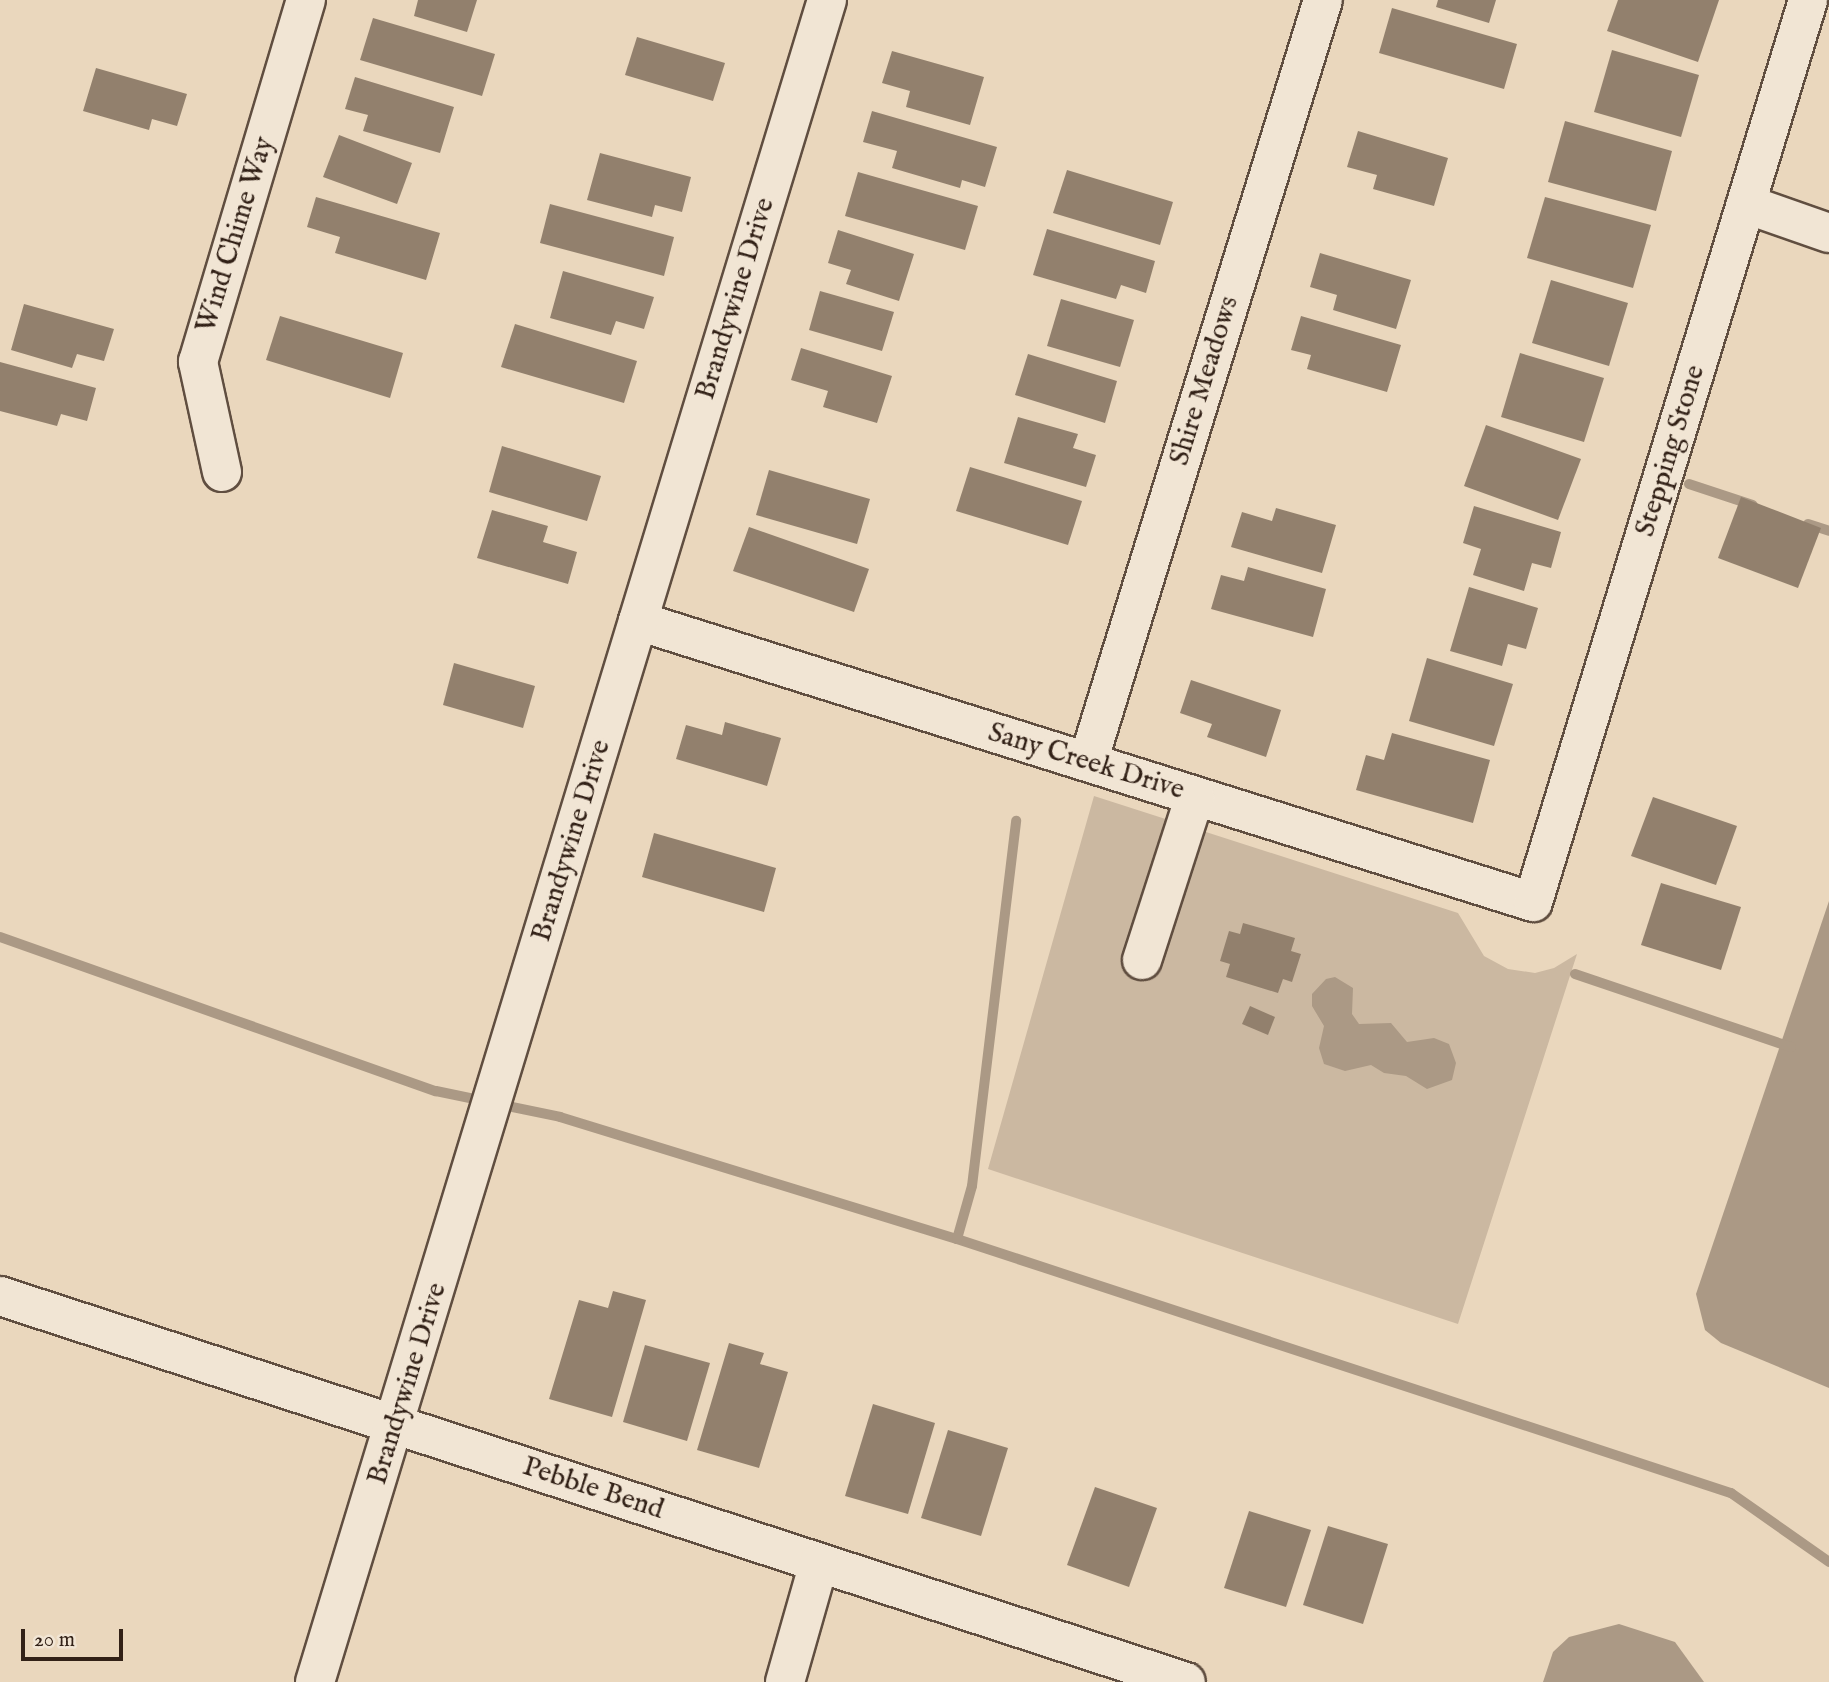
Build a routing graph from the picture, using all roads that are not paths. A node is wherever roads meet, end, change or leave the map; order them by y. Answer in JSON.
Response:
{"nodes":[{"id":1,"x":306,"y":0,"type":"edge"},
{"id":2,"x":827,"y":0,"type":"edge"},
{"id":3,"x":1323,"y":0,"type":"edge"},
{"id":4,"x":1808,"y":0,"type":"edge"},
{"id":5,"x":1746,"y":204,"type":"junction"},
{"id":6,"x":1829,"y":233,"type":"edge"},
{"id":7,"x":222,"y":472,"type":"dead end"},
{"id":8,"x":638,"y":621,"type":"junction"},
{"id":9,"x":1088,"y":762,"type":"junction"},
{"id":10,"x":1195,"y":796,"type":"junction"},
{"id":11,"x":1533,"y":902,"type":"joint"},
{"id":12,"x":1142,"y":960,"type":"dead end"},
{"id":13,"x":0,"y":1296,"type":"edge"},
{"id":14,"x":397,"y":1425,"type":"junction"},
{"id":15,"x":819,"y":1563,"type":"junction"},
{"id":16,"x":315,"y":1682,"type":"edge"},
{"id":17,"x":785,"y":1682,"type":"edge"},
{"id":18,"x":1186,"y":1682,"type":"edge"}],
"edges":[{"from":1,"to":7,"type":"street","name":"Wind Chime Way"},
{"from":2,"to":8,"type":"street","name":"Brandywine Drive"},
{"from":3,"to":9,"type":"street","name":"Shire Meadows"},
{"from":4,"to":5,"type":"street","name":"Stepping Stone"},
{"from":5,"to":6,"type":"street"},
{"from":5,"to":11,"type":"street","name":"Stepping Stone"},
{"from":8,"to":9,"type":"street","name":"Sany Creek Drive"},
{"from":8,"to":14,"type":"street","name":"Brandywine Drive"},
{"from":9,"to":10,"type":"street","name":"Sany Creek Drive"},
{"from":10,"to":11,"type":"street","name":"Sany Creek Drive"},
{"from":10,"to":12,"type":"street"},
{"from":13,"to":14,"type":"street","name":"Pebble Bend"},
{"from":14,"to":15,"type":"street","name":"Pebble Bend"},
{"from":14,"to":16,"type":"street","name":"Brandywine Drive"},
{"from":15,"to":17,"type":"street"},
{"from":15,"to":18,"type":"street","name":"Pebble Bend"}]}
